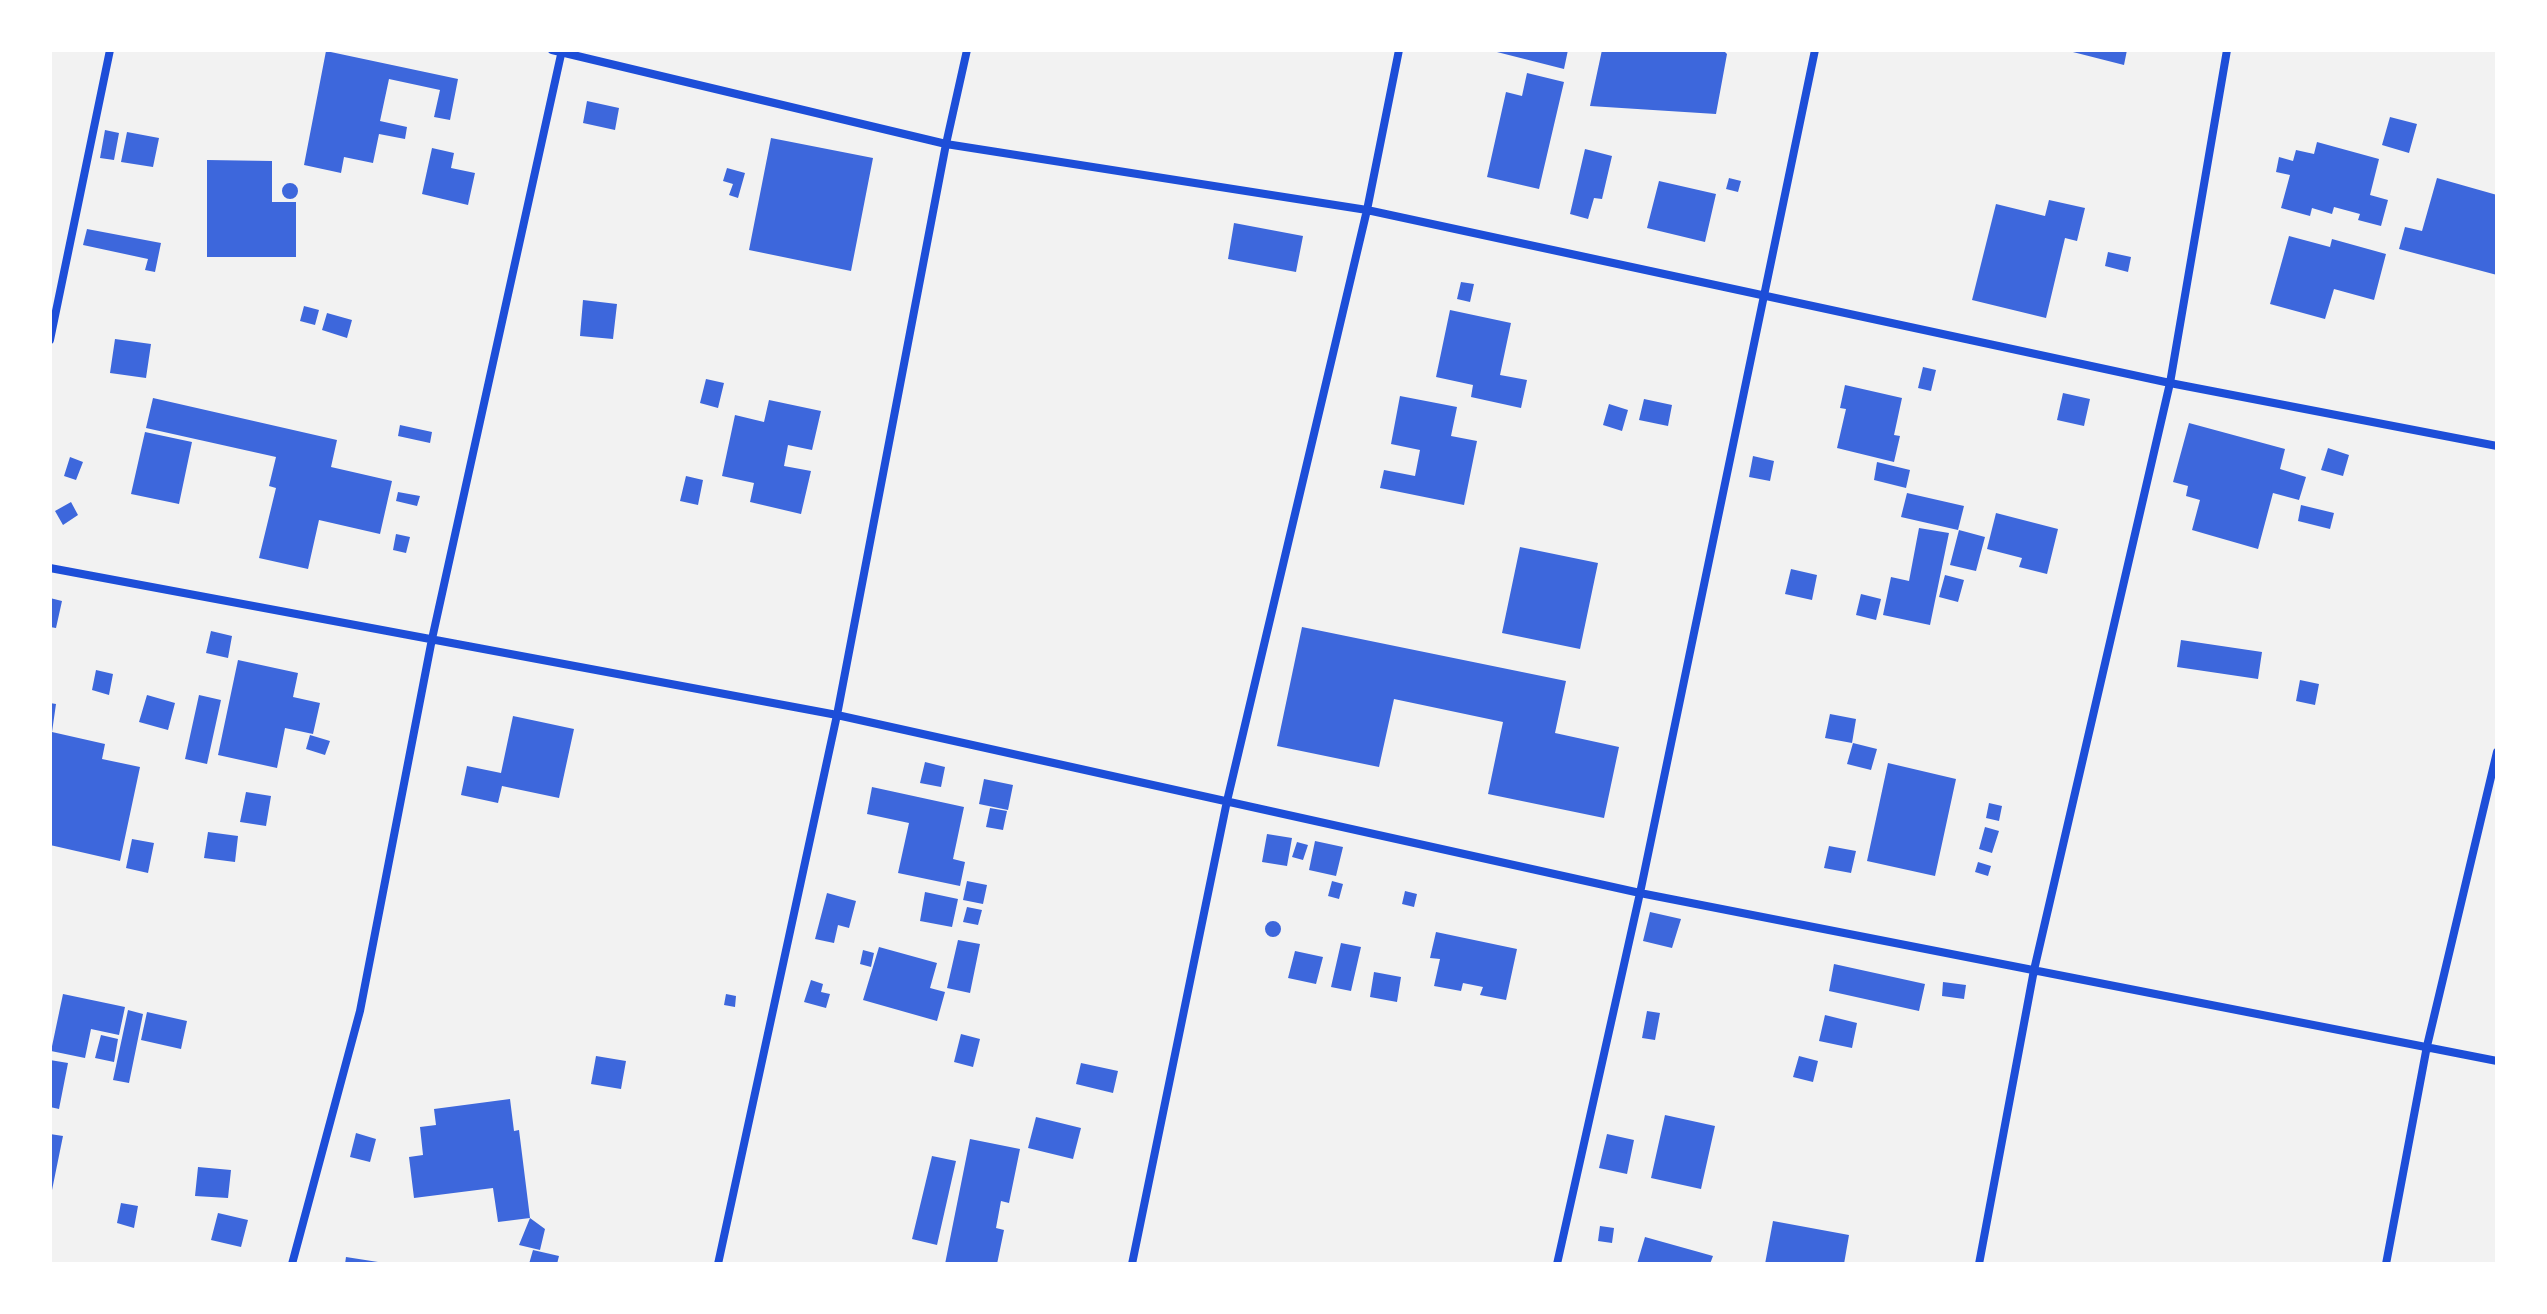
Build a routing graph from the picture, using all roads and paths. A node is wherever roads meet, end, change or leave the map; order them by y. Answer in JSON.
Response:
{"nodes":[{"id":1,"x":110,"y":50,"type":"edge"},
{"id":2,"x":967,"y":50,"type":"edge"},
{"id":3,"x":1399,"y":50,"type":"edge"},
{"id":4,"x":1815,"y":50,"type":"edge"},
{"id":5,"x":2227,"y":50,"type":"edge"},
{"id":6,"x":559,"y":51,"type":"edge"},
{"id":7,"x":946,"y":144,"type":"junction"},
{"id":8,"x":1367,"y":210,"type":"junction"},
{"id":9,"x":1764,"y":296,"type":"junction"},
{"id":10,"x":50,"y":340,"type":"edge"},
{"id":11,"x":2170,"y":383,"type":"junction"},
{"id":12,"x":2497,"y":446,"type":"edge"},
{"id":13,"x":50,"y":568,"type":"edge"},
{"id":14,"x":432,"y":639,"type":"junction"},
{"id":15,"x":837,"y":715,"type":"junction"},
{"id":16,"x":2497,"y":752,"type":"edge"},
{"id":17,"x":1227,"y":801,"type":"junction"},
{"id":18,"x":1640,"y":893,"type":"junction"},
{"id":19,"x":2034,"y":970,"type":"junction"},
{"id":20,"x":2427,"y":1046,"type":"junction"},
{"id":21,"x":2497,"y":1061,"type":"edge"},
{"id":22,"x":292,"y":1264,"type":"edge"},
{"id":23,"x":718,"y":1264,"type":"edge"},
{"id":24,"x":1132,"y":1264,"type":"edge"},
{"id":25,"x":1557,"y":1264,"type":"edge"},
{"id":26,"x":1979,"y":1264,"type":"edge"},
{"id":27,"x":2386,"y":1264,"type":"edge"}],
"edges":[{"from":1,"to":10,"type":"street"},
{"from":2,"to":7,"type":"street"},
{"from":3,"to":8,"type":"street"},
{"from":4,"to":9,"type":"street"},
{"from":5,"to":11,"type":"street"},
{"from":6,"to":7,"type":"street"},
{"from":6,"to":14,"type":"street"},
{"from":7,"to":8,"type":"street"},
{"from":7,"to":15,"type":"street"},
{"from":8,"to":9,"type":"street"},
{"from":8,"to":17,"type":"street"},
{"from":9,"to":11,"type":"street"},
{"from":9,"to":18,"type":"street"},
{"from":11,"to":12,"type":"street"},
{"from":11,"to":19,"type":"street"},
{"from":13,"to":14,"type":"street"},
{"from":14,"to":15,"type":"street"},
{"from":14,"to":22,"type":"street"},
{"from":15,"to":17,"type":"street"},
{"from":15,"to":23,"type":"street"},
{"from":16,"to":20,"type":"street"},
{"from":17,"to":18,"type":"street"},
{"from":17,"to":24,"type":"street"},
{"from":18,"to":19,"type":"street"},
{"from":18,"to":25,"type":"street"},
{"from":19,"to":20,"type":"street"},
{"from":19,"to":26,"type":"street"},
{"from":20,"to":21,"type":"street"},
{"from":20,"to":27,"type":"street"}]}
